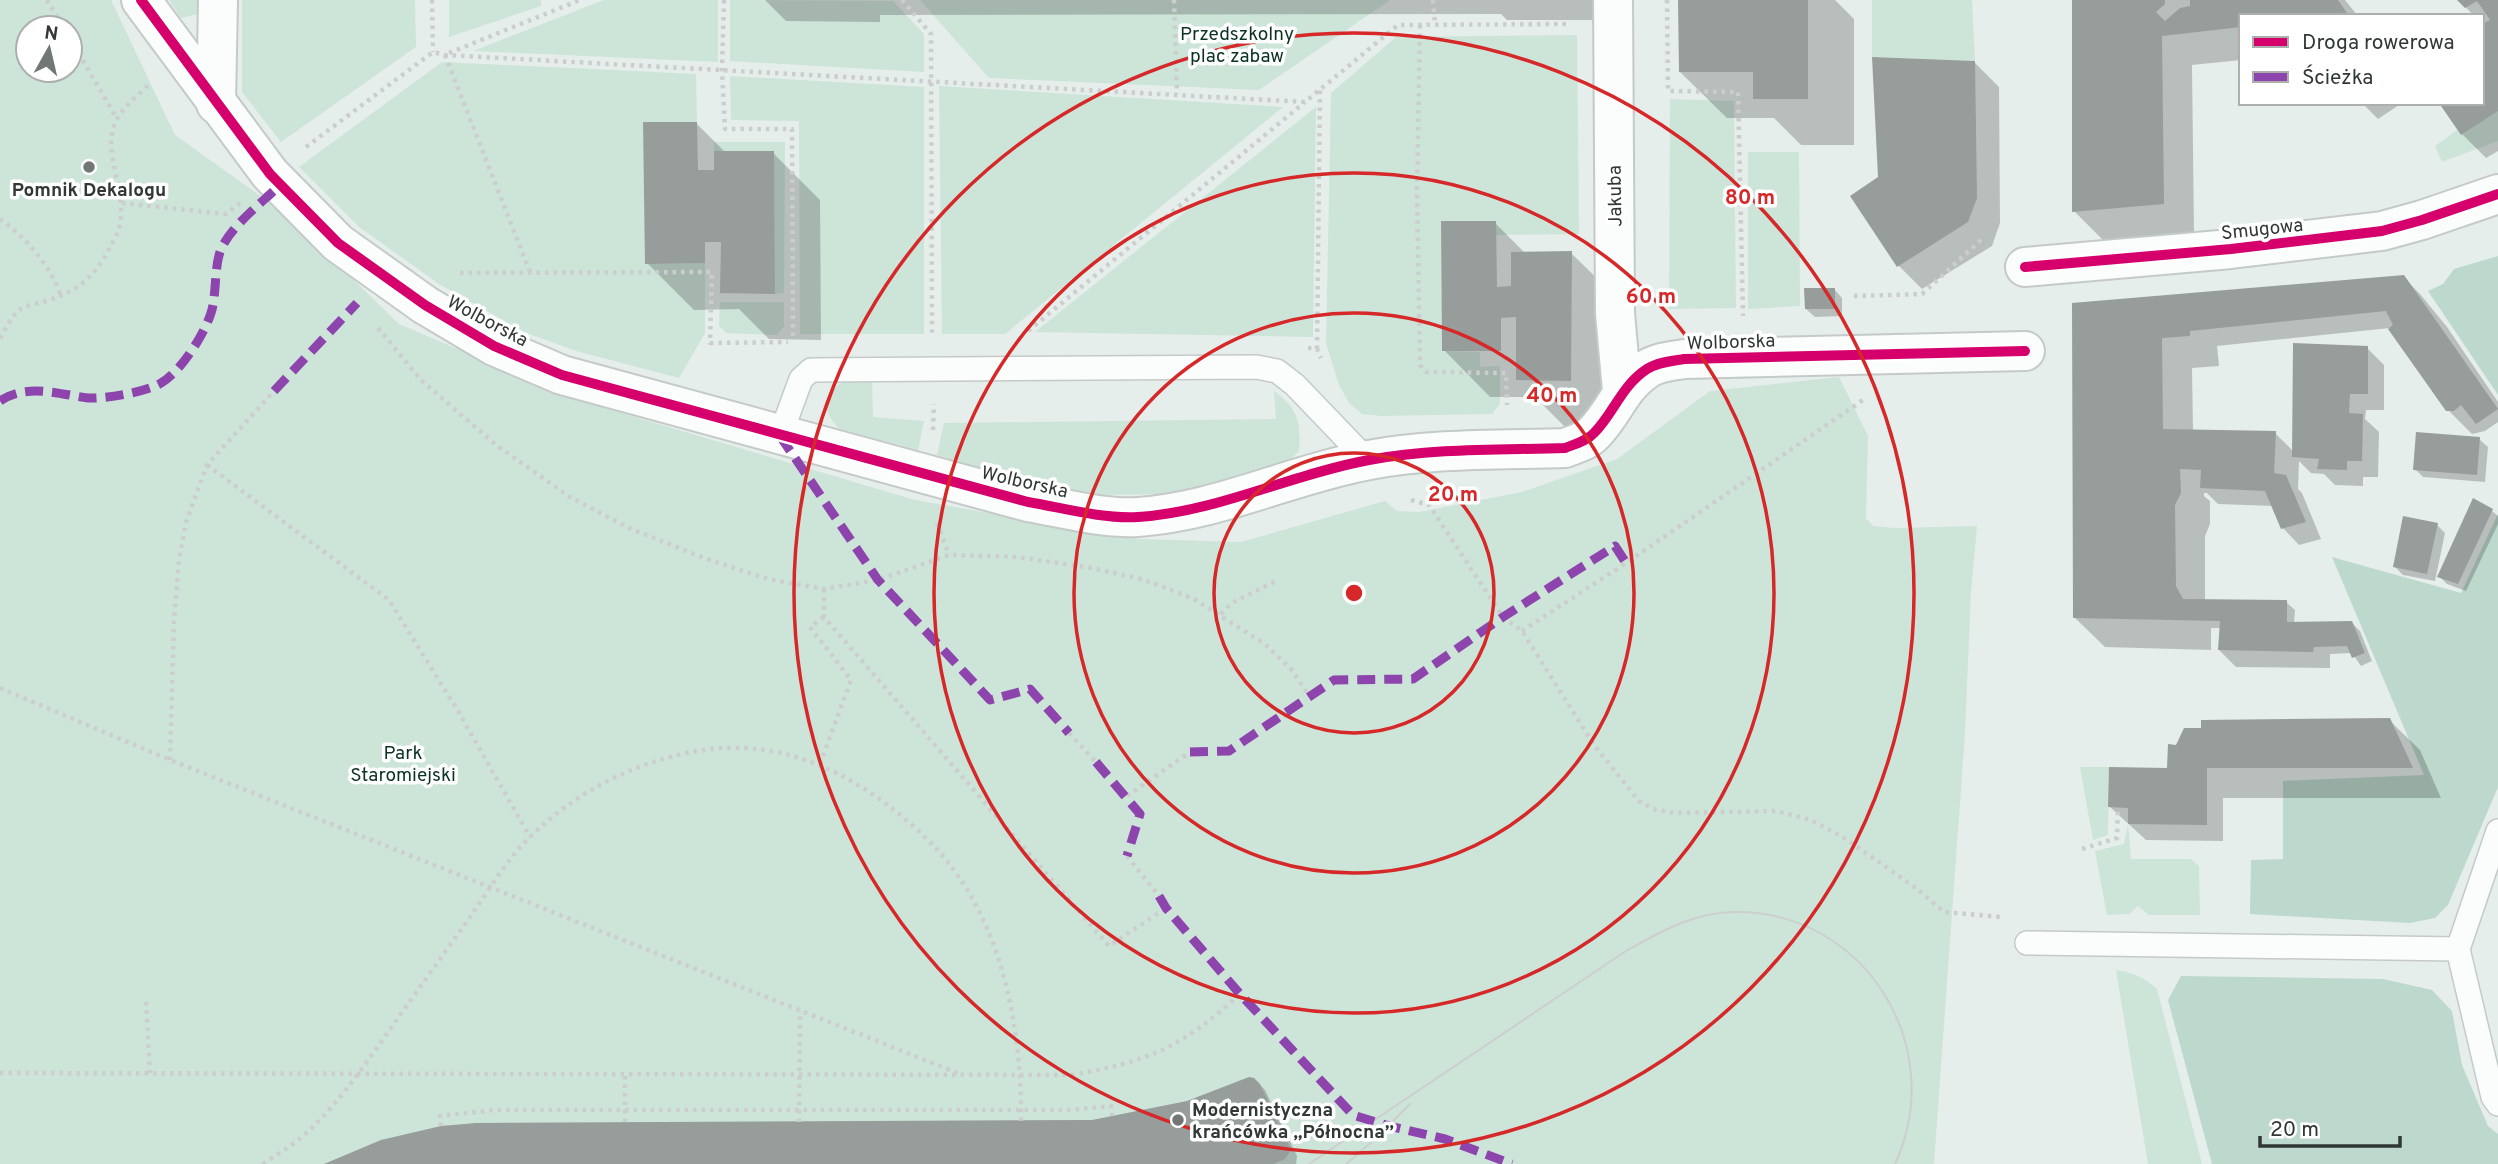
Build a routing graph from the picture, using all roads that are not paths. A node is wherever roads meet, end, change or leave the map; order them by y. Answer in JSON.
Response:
{"nodes":[{"id":1,"x":141,"y":0,"type":"edge"},
{"id":2,"x":218,"y":0,"type":"edge"},
{"id":3,"x":1612,"y":12,"type":"edge"},
{"id":4,"x":216,"y":104,"type":"junction"},
{"id":5,"x":2498,"y":194,"type":"edge"},
{"id":6,"x":2025,"y":267,"type":"dead end"},
{"id":7,"x":2025,"y":351,"type":"dead end"},
{"id":8,"x":1622,"y":391,"type":"junction"},
{"id":9,"x":780,"y":436,"type":"junction"},
{"id":10,"x":1385,"y":457,"type":"junction"},
{"id":11,"x":2498,"y":831,"type":"edge"},
{"id":12,"x":2027,"y":943,"type":"dead end"},
{"id":13,"x":2458,"y":949,"type":"junction"},
{"id":14,"x":2498,"y":1104,"type":"edge"}],
"edges":[{"from":1,"to":4,"type":"street","name":"Wolborska"},
{"from":2,"to":4,"type":"street"},
{"from":3,"to":8,"type":"street","name":"Jakuba"},
{"from":4,"to":9,"type":"street","name":"Wolborska"},
{"from":5,"to":6,"type":"street","name":"Smugowa"},
{"from":7,"to":8,"type":"street","name":"Wolborska"},
{"from":8,"to":10,"type":"street","name":"Wolborska"},
{"from":9,"to":10,"type":"street","name":"Wolborska"},
{"from":9,"to":10,"type":"lane"},
{"from":11,"to":13,"type":"lane"},
{"from":12,"to":13,"type":"lane"},
{"from":13,"to":14,"type":"lane"}]}
